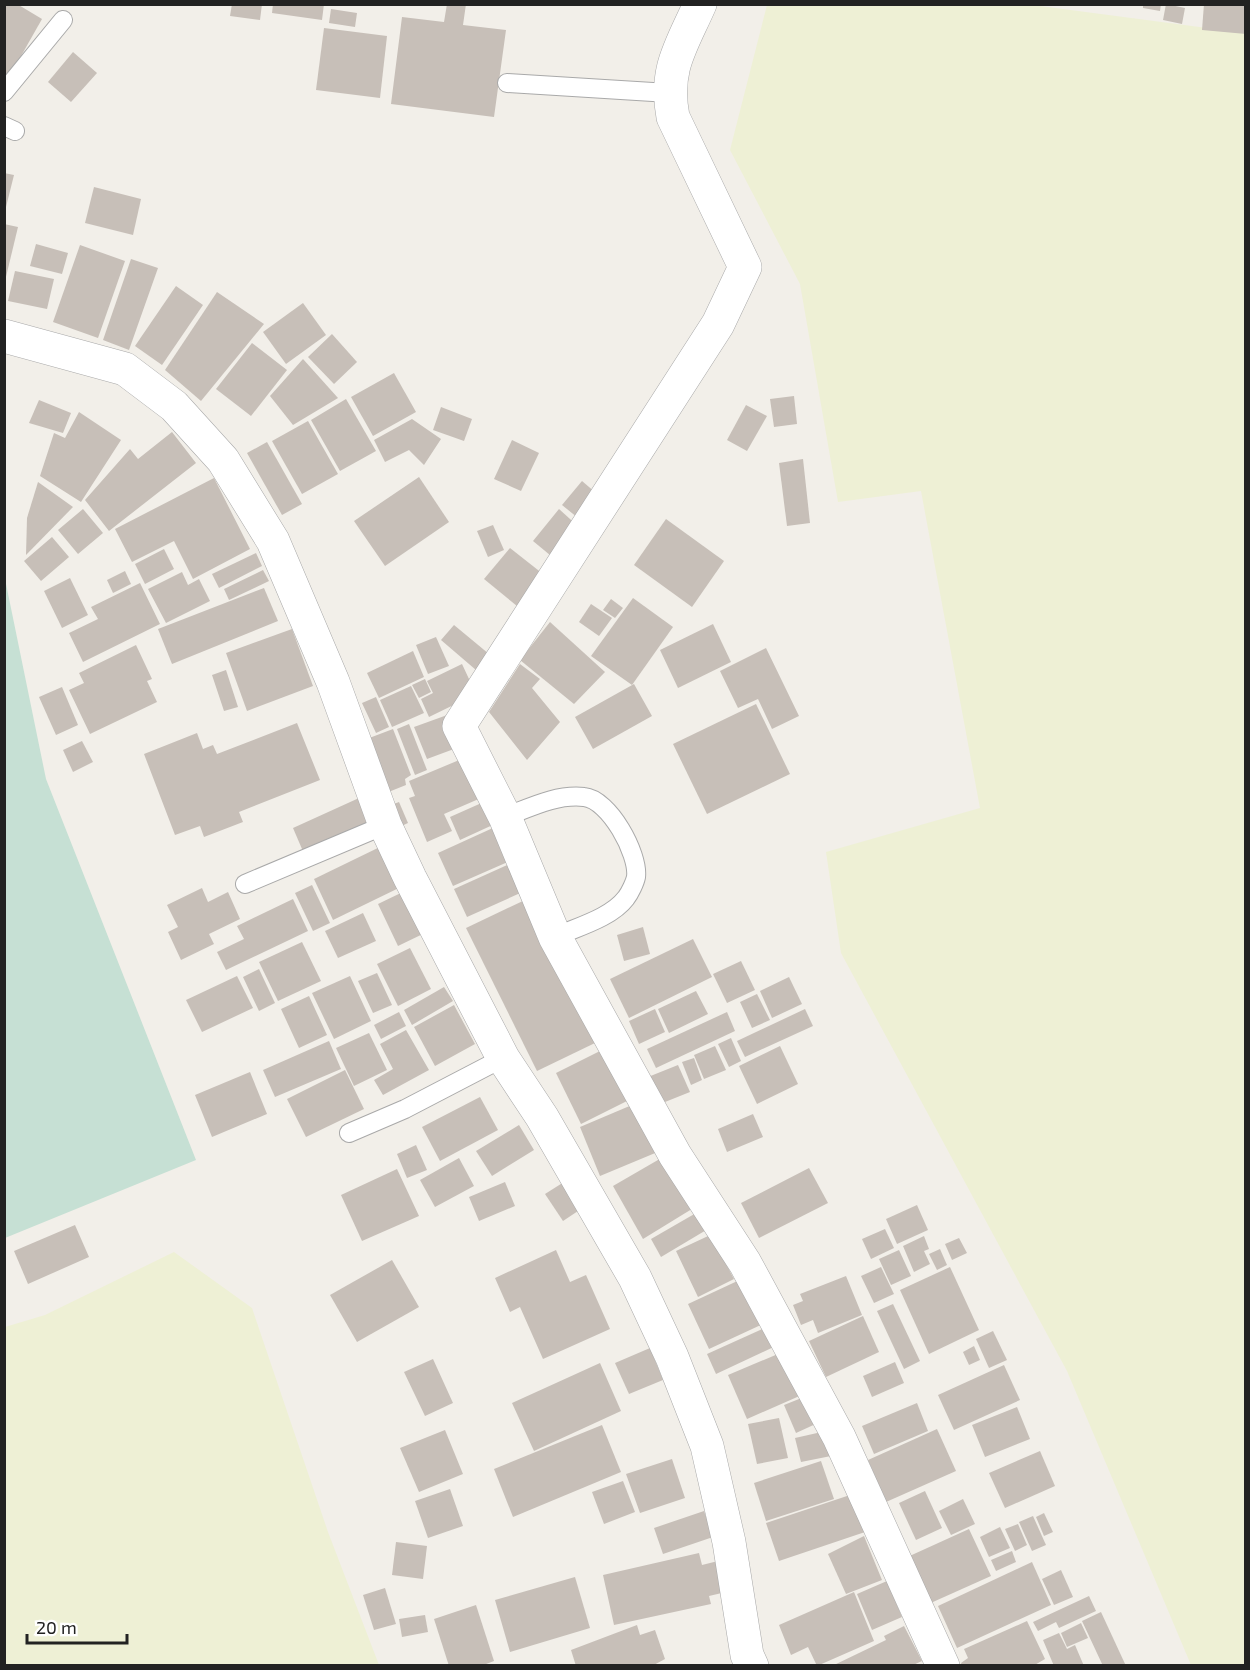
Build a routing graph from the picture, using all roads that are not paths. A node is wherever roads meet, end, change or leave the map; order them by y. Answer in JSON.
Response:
{"nodes":[{"id":1,"x":700,"y":4,"type":"edge"},
{"id":2,"x":63,"y":20,"type":"dead end"},
{"id":3,"x":507,"y":83,"type":"dead end"},
{"id":4,"x":4,"y":92,"type":"edge"},
{"id":5,"x":669,"y":93,"type":"junction"},
{"id":6,"x":4,"y":336,"type":"edge"},
{"id":7,"x":506,"y":817,"type":"junction"},
{"id":8,"x":385,"y":825,"type":"junction"},
{"id":9,"x":246,"y":884,"type":"dead end"},
{"id":10,"x":555,"y":937,"type":"junction"},
{"id":11,"x":503,"y":1058,"type":"junction"},
{"id":12,"x":349,"y":1133,"type":"dead end"},
{"id":13,"x":752,"y":1665,"type":"edge"},
{"id":14,"x":943,"y":1665,"type":"edge"}],
"edges":[{"from":1,"to":5,"type":"street"},
{"from":2,"to":4,"type":"lane"},
{"from":3,"to":5,"type":"lane"},
{"from":5,"to":7,"type":"street"},
{"from":6,"to":8,"type":"street"},
{"from":7,"to":10,"type":"street"},
{"from":7,"to":10,"type":"lane"},
{"from":8,"to":9,"type":"lane"},
{"from":8,"to":11,"type":"street"},
{"from":10,"to":14,"type":"street"},
{"from":11,"to":12,"type":"lane"},
{"from":11,"to":13,"type":"street"}]}
